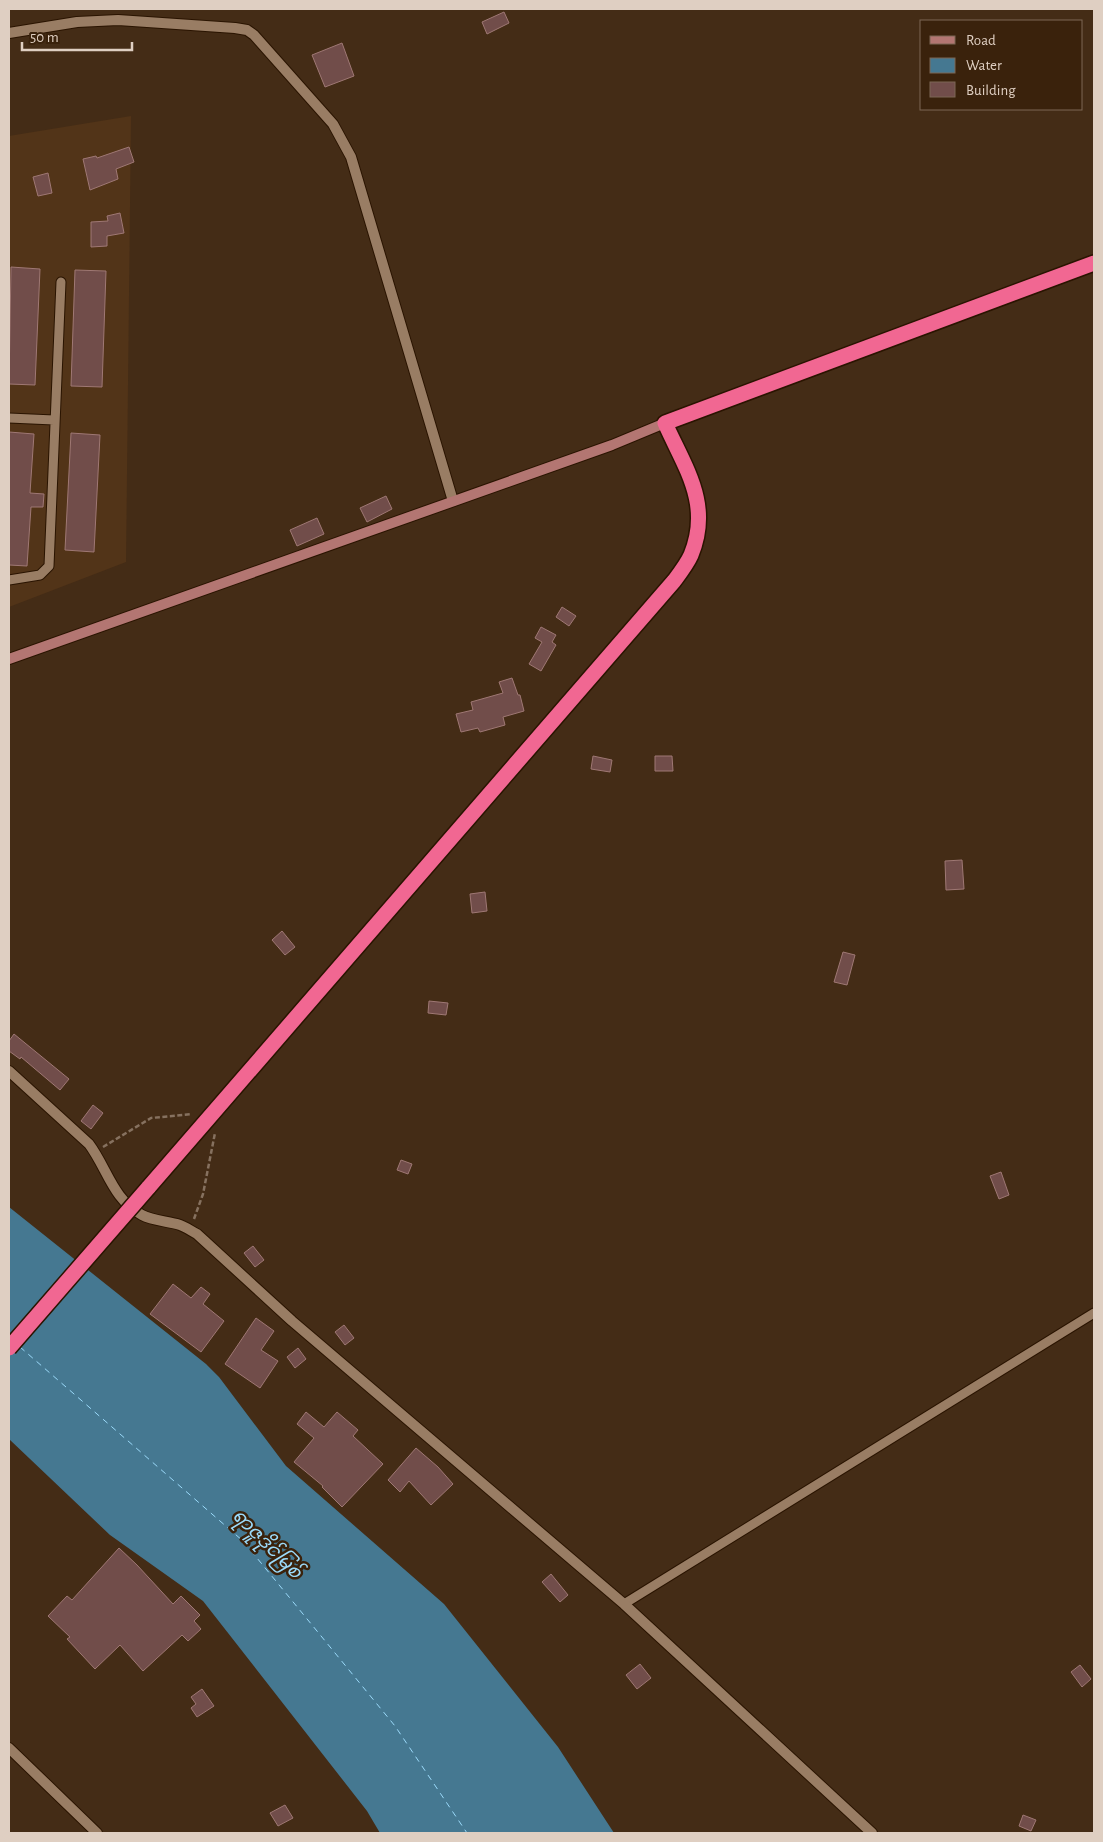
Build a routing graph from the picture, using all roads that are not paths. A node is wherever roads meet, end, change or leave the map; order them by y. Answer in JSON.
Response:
{"nodes":[{"id":1,"x":9,"y":33,"type":"edge"},
{"id":2,"x":1094,"y":263,"type":"edge"},
{"id":3,"x":61,"y":282,"type":"dead end"},
{"id":4,"x":9,"y":418,"type":"edge"},
{"id":5,"x":54,"y":420,"type":"junction"},
{"id":6,"x":665,"y":423,"type":"junction"},
{"id":7,"x":452,"y":501,"type":"junction"},
{"id":8,"x":9,"y":580,"type":"edge"},
{"id":9,"x":9,"y":659,"type":"edge"},
{"id":10,"x":9,"y":1071,"type":"edge"},
{"id":11,"x":1094,"y":1313,"type":"edge"},
{"id":12,"x":9,"y":1348,"type":"edge"},
{"id":13,"x":624,"y":1604,"type":"junction"},
{"id":14,"x":9,"y":1748,"type":"edge"},
{"id":15,"x":97,"y":1833,"type":"edge"},
{"id":16,"x":872,"y":1833,"type":"edge"}],
"edges":[{"from":1,"to":7,"type":"street"},
{"from":2,"to":6,"type":"highway"},
{"from":3,"to":5,"type":"lane"},
{"from":4,"to":5,"type":"lane"},
{"from":5,"to":8,"type":"lane"},
{"from":6,"to":7,"type":"main road"},
{"from":6,"to":12,"type":"highway","bridge":true},
{"from":7,"to":9,"type":"main road"},
{"from":10,"to":13,"type":"street"},
{"from":11,"to":13,"type":"lane"},
{"from":13,"to":16,"type":"street"},
{"from":14,"to":15,"type":"street"}]}
